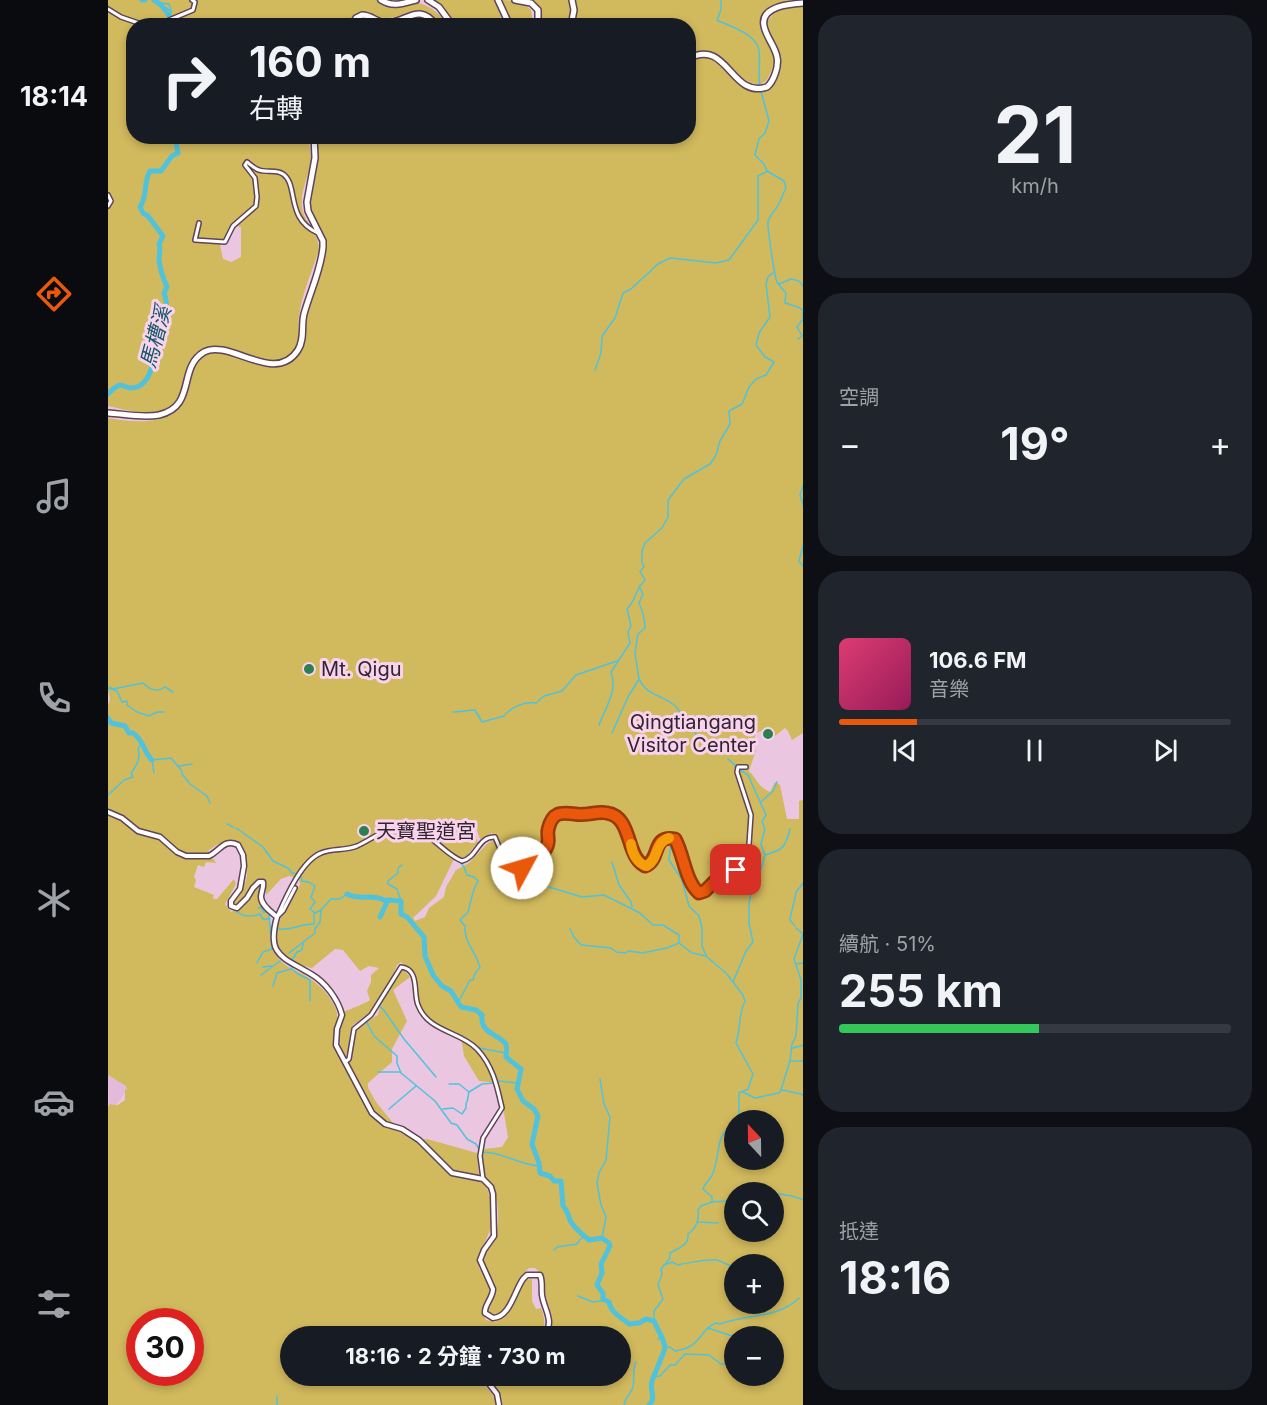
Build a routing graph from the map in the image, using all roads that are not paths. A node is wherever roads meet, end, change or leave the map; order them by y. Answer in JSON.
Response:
{"nodes":[{"id":1,"x":192,"y":0,"type":"edge"},
{"id":2,"x":381,"y":0,"type":"edge"},
{"id":3,"x":416,"y":0,"type":"edge"},
{"id":4,"x":428,"y":0,"type":"edge"},
{"id":5,"x":498,"y":0,"type":"edge"},
{"id":6,"x":515,"y":0,"type":"edge"},
{"id":7,"x":573,"y":0,"type":"edge"},
{"id":8,"x":803,"y":3,"type":"edge"},
{"id":9,"x":108,"y":9,"type":"edge"},
{"id":10,"x":126,"y":18,"type":"edge"},
{"id":11,"x":175,"y":18,"type":"edge"},
{"id":12,"x":356,"y":18,"type":"edge"},
{"id":13,"x":371,"y":18,"type":"edge"},
{"id":14,"x":404,"y":18,"type":"edge"},
{"id":15,"x":430,"y":18,"type":"edge"},
{"id":16,"x":448,"y":18,"type":"edge"},
{"id":17,"x":506,"y":18,"type":"edge"},
{"id":18,"x":538,"y":18,"type":"edge"},
{"id":19,"x":572,"y":18,"type":"edge"},
{"id":20,"x":696,"y":55,"type":"edge"},
{"id":21,"x":314,"y":144,"type":"edge"},
{"id":22,"x":108,"y":195,"type":"edge"},
{"id":23,"x":108,"y":206,"type":"edge"},
{"id":24,"x":199,"y":223,"type":"dead end"},
{"id":25,"x":319,"y":234,"type":"junction"},
{"id":26,"x":108,"y":413,"type":"edge"},
{"id":27,"x":747,"y":767,"type":"dead end"},
{"id":28,"x":108,"y":812,"type":"edge"},
{"id":29,"x":295,"y":882,"type":"junction"},
{"id":30,"x":295,"y":888,"type":"junction"},
{"id":31,"x":293,"y":893,"type":"junction"},
{"id":32,"x":277,"y":917,"type":"junction"},
{"id":33,"x":345,"y":1062,"type":"junction"},
{"id":34,"x":483,"y":1179,"type":"junction"},
{"id":35,"x":549,"y":1326,"type":"edge"},
{"id":36,"x":490,"y":1386,"type":"edge"},
{"id":37,"x":499,"y":1405,"type":"edge"}],
"edges":[{"from":1,"to":11,"type":"street"},
{"from":2,"to":3,"type":"main road"},
{"from":4,"to":16,"type":"main road"},
{"from":5,"to":17,"type":"main road"},
{"from":6,"to":18,"type":"main road"},
{"from":7,"to":19,"type":"main road"},
{"from":8,"to":20,"type":"main road"},
{"from":9,"to":10,"type":"street"},
{"from":12,"to":13,"type":"main road"},
{"from":14,"to":15,"type":"main road"},
{"from":21,"to":25,"type":"main road"},
{"from":22,"to":23,"type":"street"},
{"from":24,"to":25,"type":"street"},
{"from":25,"to":26,"type":"main road"},
{"from":27,"to":29,"type":"street"},
{"from":28,"to":32,"type":"street"},
{"from":29,"to":30,"type":"street"},
{"from":29,"to":31,"type":"street"},
{"from":29,"to":32,"type":"street"},
{"from":30,"to":31,"type":"street"},
{"from":30,"to":32,"type":"street"},
{"from":31,"to":32,"type":"street"},
{"from":32,"to":33,"type":"street"},
{"from":33,"to":34,"type":"street"},
{"from":33,"to":34,"type":"street"},
{"from":34,"to":35,"type":"street"},
{"from":36,"to":37,"type":"street"}]}
